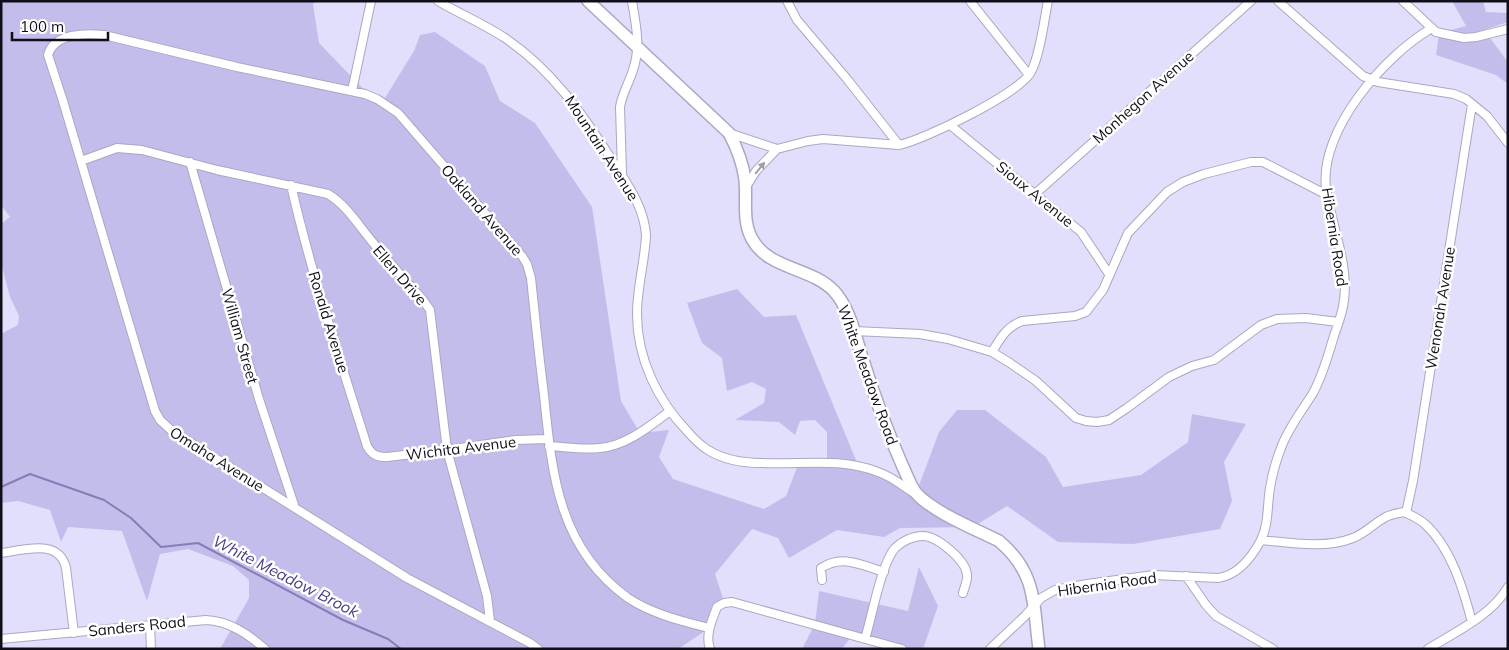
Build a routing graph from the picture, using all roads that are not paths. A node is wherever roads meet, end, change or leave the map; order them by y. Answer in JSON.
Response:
{"nodes":[{"id":1,"x":371,"y":1,"type":"edge"},
{"id":2,"x":438,"y":1,"type":"edge"},
{"id":3,"x":588,"y":1,"type":"edge"},
{"id":4,"x":632,"y":1,"type":"edge"},
{"id":5,"x":787,"y":1,"type":"edge"},
{"id":6,"x":970,"y":1,"type":"edge"},
{"id":7,"x":1048,"y":1,"type":"edge"},
{"id":8,"x":1251,"y":1,"type":"edge"},
{"id":9,"x":1278,"y":1,"type":"edge"},
{"id":10,"x":1404,"y":1,"type":"edge"},
{"id":11,"x":1432,"y":28,"type":"junction"},
{"id":12,"x":1508,"y":29,"type":"edge"},
{"id":13,"x":53,"y":46,"type":"joint"},
{"id":14,"x":638,"y":49,"type":"junction"},
{"id":15,"x":1029,"y":75,"type":"junction"},
{"id":16,"x":1372,"y":80,"type":"junction"},
{"id":17,"x":352,"y":91,"type":"junction"},
{"id":18,"x":1472,"y":104,"type":"junction"},
{"id":19,"x":950,"y":125,"type":"junction"},
{"id":20,"x":729,"y":133,"type":"junction"},
{"id":21,"x":1508,"y":143,"type":"edge"},
{"id":22,"x":899,"y":145,"type":"junction"},
{"id":23,"x":778,"y":149,"type":"junction"},
{"id":24,"x":81,"y":161,"type":"junction"},
{"id":25,"x":190,"y":162,"type":"junction"},
{"id":26,"x":622,"y":175,"type":"junction"},
{"id":27,"x":291,"y":185,"type":"junction"},
{"id":28,"x":745,"y":189,"type":"junction"},
{"id":29,"x":1035,"y":194,"type":"junction"},
{"id":30,"x":1327,"y":195,"type":"junction"},
{"id":31,"x":1109,"y":274,"type":"junction"},
{"id":32,"x":1338,"y":322,"type":"junction"},
{"id":33,"x":854,"y":331,"type":"junction"},
{"id":34,"x":992,"y":352,"type":"junction"},
{"id":35,"x":670,"y":411,"type":"junction"},
{"id":36,"x":548,"y":442,"type":"junction"},
{"id":37,"x":447,"y":450,"type":"junction"},
{"id":38,"x":374,"y":455,"type":"joint"},
{"id":39,"x":916,"y":494,"type":"junction"},
{"id":40,"x":295,"y":508,"type":"junction"},
{"id":41,"x":1406,"y":513,"type":"junction"},
{"id":42,"x":1261,"y":540,"type":"junction"},
{"id":43,"x":1,"y":553,"type":"edge"},
{"id":44,"x":884,"y":572,"type":"junction"},
{"id":45,"x":1186,"y":576,"type":"junction"},
{"id":46,"x":822,"y":580,"type":"dead end"},
{"id":47,"x":1508,"y":587,"type":"edge"},
{"id":48,"x":963,"y":593,"type":"dead end"},
{"id":49,"x":1034,"y":606,"type":"junction"},
{"id":50,"x":490,"y":621,"type":"junction"},
{"id":51,"x":1472,"y":622,"type":"junction"},
{"id":52,"x":150,"y":625,"type":"junction"},
{"id":53,"x":709,"y":628,"type":"junction"},
{"id":54,"x":74,"y":633,"type":"junction"},
{"id":55,"x":1,"y":639,"type":"edge"},
{"id":56,"x":865,"y":639,"type":"junction"},
{"id":57,"x":257,"y":645,"type":"edge"},
{"id":58,"x":151,"y":649,"type":"edge"},
{"id":59,"x":265,"y":649,"type":"edge"},
{"id":60,"x":538,"y":649,"type":"edge"},
{"id":61,"x":710,"y":649,"type":"edge"},
{"id":62,"x":902,"y":649,"type":"edge"},
{"id":63,"x":990,"y":649,"type":"edge"},
{"id":64,"x":1039,"y":649,"type":"edge"},
{"id":65,"x":1274,"y":649,"type":"edge"},
{"id":66,"x":1428,"y":649,"type":"edge"}],
"edges":[{"from":1,"to":17,"type":"street"},
{"from":2,"to":26,"type":"street","name":"Mountain Avenue"},
{"from":3,"to":14,"type":"street","name":"White Meadow Road"},
{"from":4,"to":14,"type":"street"},
{"from":5,"to":22,"type":"street"},
{"from":6,"to":15,"type":"street"},
{"from":7,"to":15,"type":"street"},
{"from":8,"to":29,"type":"street","name":"Monhegon Avenue"},
{"from":9,"to":16,"type":"street"},
{"from":10,"to":11,"type":"street"},
{"from":11,"to":12,"type":"street"},
{"from":11,"to":16,"type":"street","name":"Hibernia Road"},
{"from":13,"to":17,"type":"street","name":"Oakland Avenue"},
{"from":13,"to":24,"type":"street","name":"Omaha Avenue"},
{"from":14,"to":20,"type":"street","name":"White Meadow Road"},
{"from":14,"to":26,"type":"street"},
{"from":15,"to":19,"type":"street"},
{"from":16,"to":18,"type":"street"},
{"from":16,"to":30,"type":"street","name":"Hibernia Road"},
{"from":17,"to":36,"type":"street","name":"Oakland Avenue"},
{"from":18,"to":21,"type":"street"},
{"from":18,"to":41,"type":"street","name":"Wenonah Avenue"},
{"from":19,"to":22,"type":"street"},
{"from":19,"to":29,"type":"street","name":"Sioux Avenue"},
{"from":20,"to":23,"type":"street"},
{"from":20,"to":28,"type":"street","name":"White Meadow Road"},
{"from":22,"to":23,"type":"street"},
{"from":28,"to":23,"type":"street","one_way":true},
{"from":24,"to":25,"type":"street","name":"Ellen Drive"},
{"from":24,"to":40,"type":"street","name":"Omaha Avenue"},
{"from":25,"to":27,"type":"street","name":"Ellen Drive"},
{"from":25,"to":40,"type":"street","name":"William Street"},
{"from":26,"to":35,"type":"street","name":"Mountain Avenue"},
{"from":27,"to":37,"type":"street","name":"Ellen Drive"},
{"from":27,"to":38,"type":"street","name":"Ronald Avenue"},
{"from":28,"to":33,"type":"street","name":"White Meadow Road"},
{"from":29,"to":31,"type":"street","name":"Sioux Avenue"},
{"from":30,"to":31,"type":"street"},
{"from":30,"to":32,"type":"street","name":"Hibernia Road"},
{"from":31,"to":34,"type":"street"},
{"from":32,"to":34,"type":"street"},
{"from":32,"to":42,"type":"street","name":"Hibernia Road"},
{"from":33,"to":34,"type":"street"},
{"from":33,"to":39,"type":"street","name":"White Meadow Road"},
{"from":35,"to":36,"type":"street","name":"Wichita Avenue"},
{"from":35,"to":39,"type":"street","name":"Mountain Avenue"},
{"from":36,"to":37,"type":"street","name":"Wichita Avenue"},
{"from":36,"to":53,"type":"street","name":"Oakland Avenue"},
{"from":37,"to":38,"type":"street","name":"Wichita Avenue"},
{"from":37,"to":50,"type":"street","name":"Ellen Drive"},
{"from":39,"to":49,"type":"street","name":"White Meadow Road"},
{"from":40,"to":50,"type":"street","name":"Omaha Avenue"},
{"from":41,"to":42,"type":"street"},
{"from":41,"to":51,"type":"street"},
{"from":42,"to":45,"type":"street","name":"Hibernia Road"},
{"from":43,"to":54,"type":"street"},
{"from":44,"to":46,"type":"street"},
{"from":44,"to":48,"type":"street"},
{"from":44,"to":56,"type":"street"},
{"from":45,"to":49,"type":"street","name":"Hibernia Road"},
{"from":45,"to":65,"type":"street"},
{"from":47,"to":51,"type":"street"},
{"from":49,"to":63,"type":"street","name":"Hibernia Road"},
{"from":49,"to":64,"type":"street","name":"White Meadow Road"},
{"from":50,"to":60,"type":"street","name":"Omaha Avenue"},
{"from":51,"to":66,"type":"street"},
{"from":52,"to":54,"type":"street","name":"Sanders Road"},
{"from":52,"to":57,"type":"street","name":"Sanders Road"},
{"from":52,"to":58,"type":"street"},
{"from":53,"to":56,"type":"street"},
{"from":53,"to":61,"type":"street"},
{"from":54,"to":55,"type":"street","name":"Sanders Road"},
{"from":56,"to":62,"type":"street"},
{"from":57,"to":59,"type":"street","name":"Sanders Road"}]}
